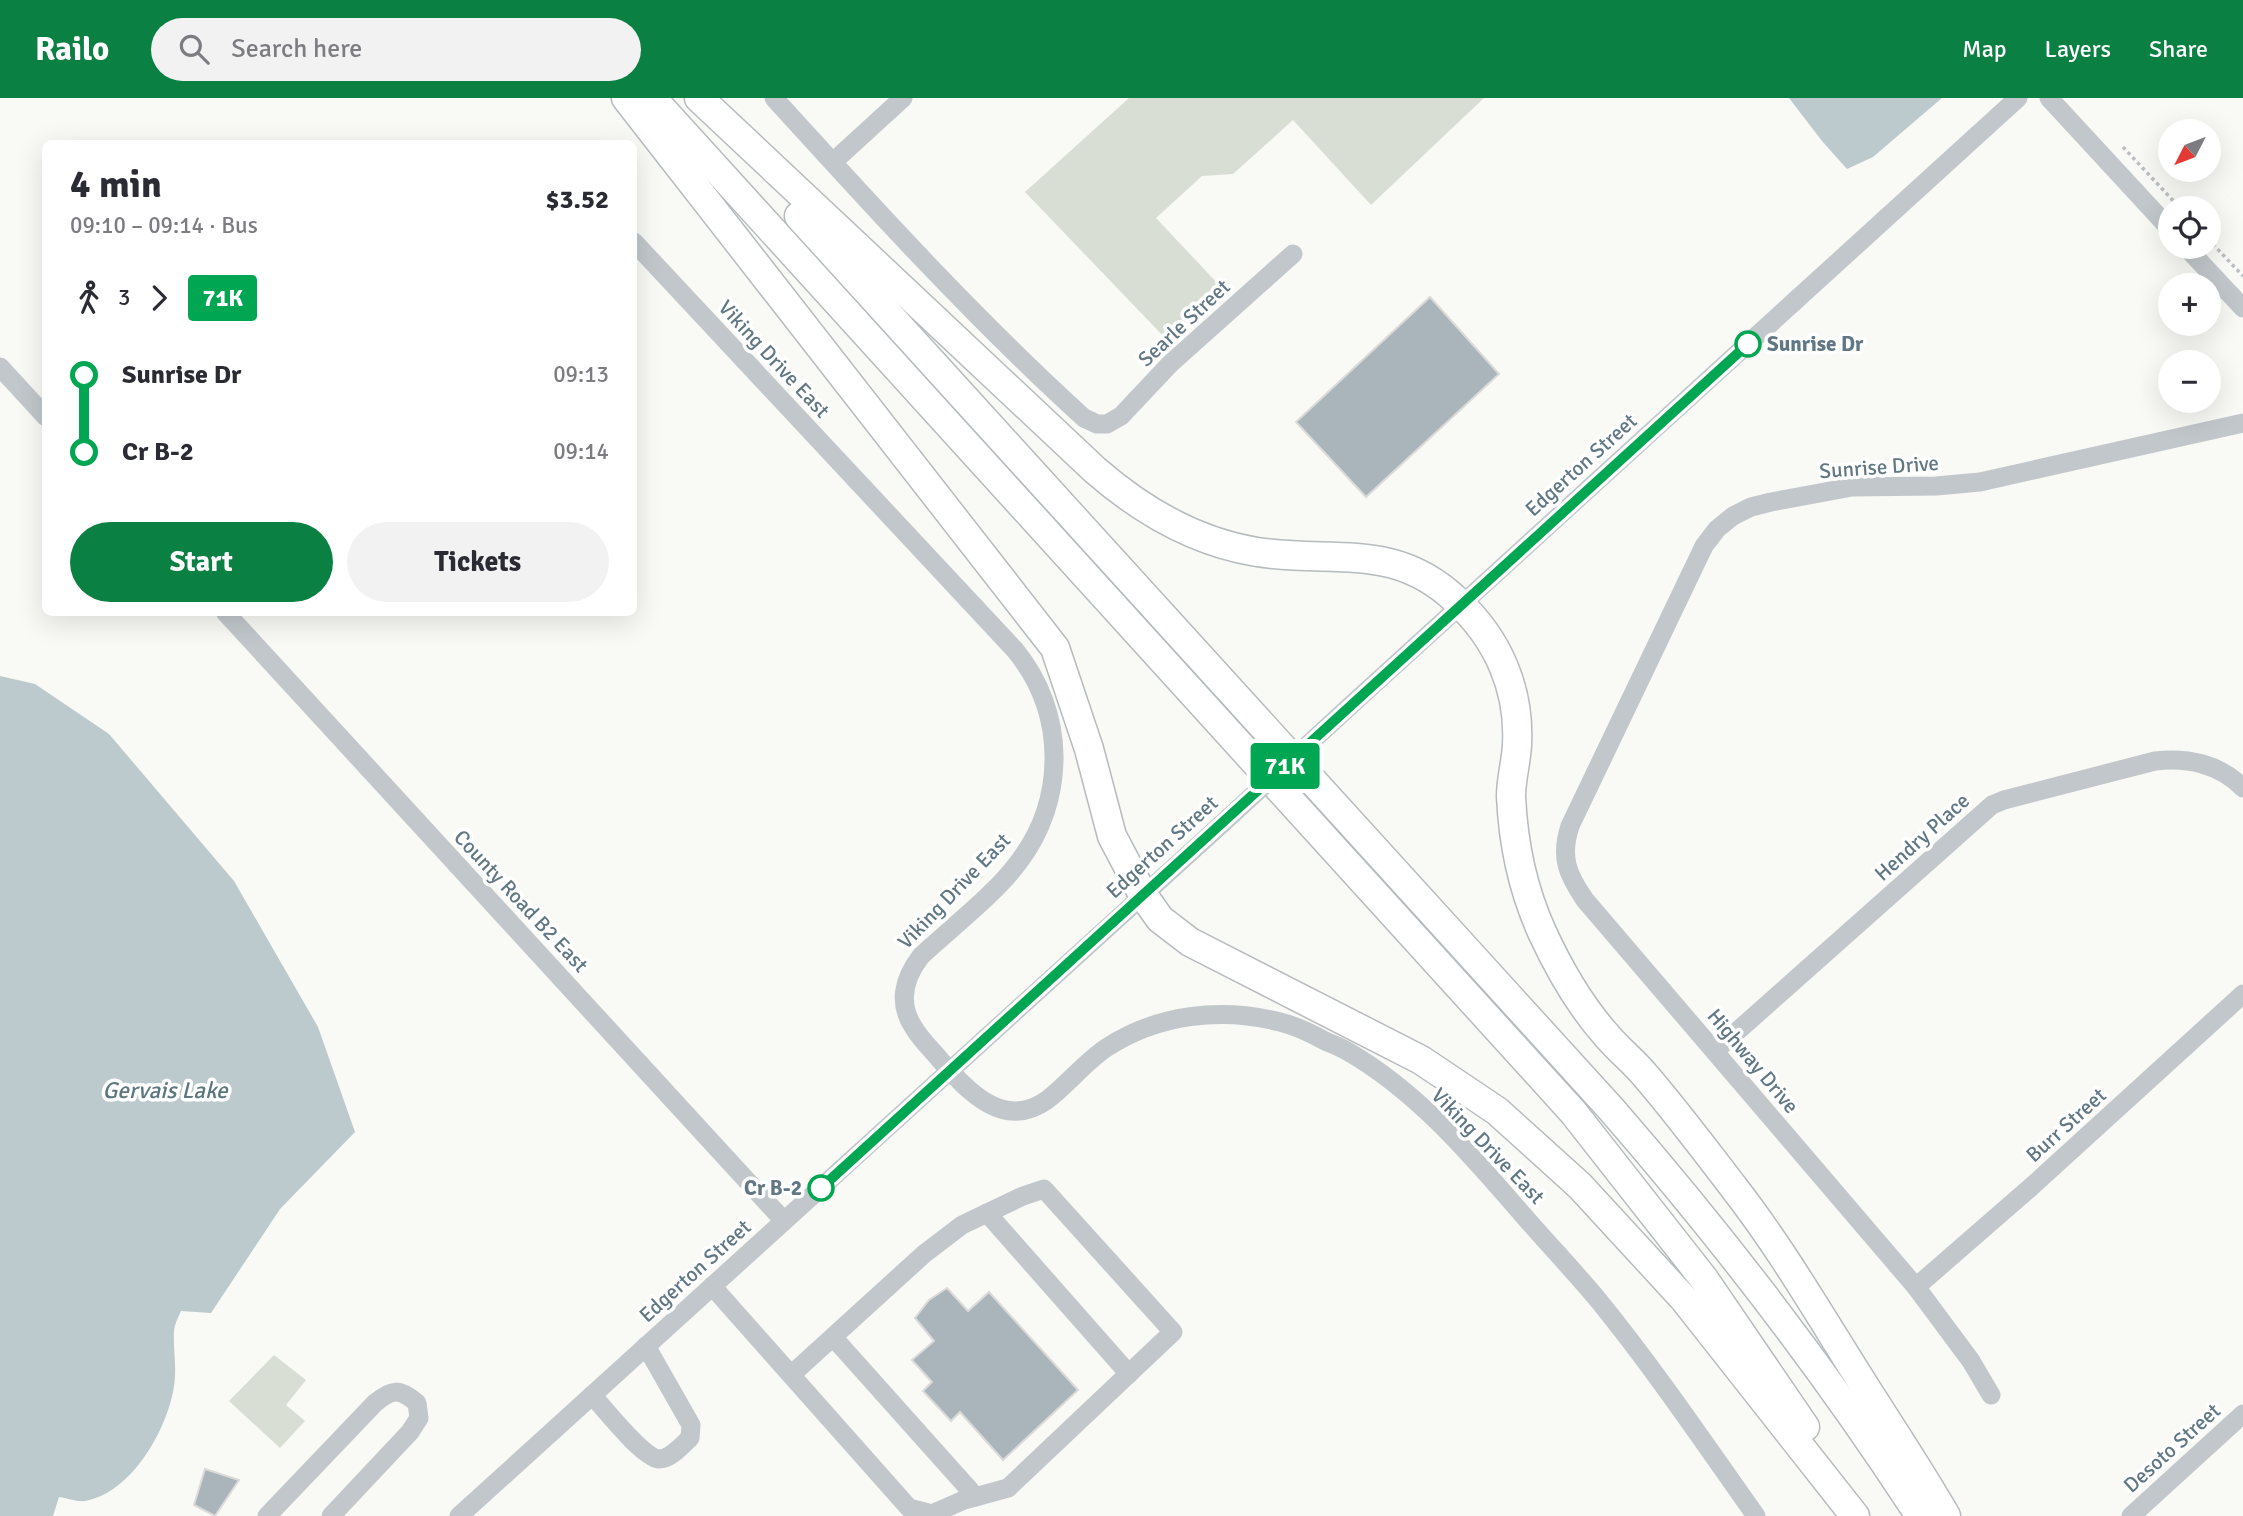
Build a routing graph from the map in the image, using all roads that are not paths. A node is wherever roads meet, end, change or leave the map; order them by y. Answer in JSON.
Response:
{"nodes":[{"id":1,"x":626,"y":98,"type":"edge"},
{"id":2,"x":652,"y":98,"type":"edge"},
{"id":3,"x":692,"y":98,"type":"edge"},
{"id":4,"x":699,"y":98,"type":"edge"},
{"id":5,"x":774,"y":98,"type":"edge"},
{"id":6,"x":903,"y":98,"type":"edge"},
{"id":7,"x":2018,"y":98,"type":"edge"},
{"id":8,"x":2049,"y":98,"type":"edge"},
{"id":9,"x":833,"y":162,"type":"junction"},
{"id":10,"x":2158,"y":216,"type":"edge"},
{"id":11,"x":637,"y":245,"type":"edge"},
{"id":12,"x":1293,"y":254,"type":"dead end"},
{"id":13,"x":2197,"y":259,"type":"edge"},
{"id":14,"x":2243,"y":308,"type":"edge"},
{"id":15,"x":0,"y":367,"type":"edge"},
{"id":16,"x":42,"y":413,"type":"edge"},
{"id":17,"x":2243,"y":423,"type":"edge"},
{"id":18,"x":1461,"y":605,"type":"junction"},
{"id":19,"x":229,"y":616,"type":"edge"},
{"id":20,"x":2243,"y":789,"type":"edge"},
{"id":21,"x":1565,"y":859,"type":"joint"},
{"id":22,"x":1143,"y":895,"type":"junction"},
{"id":23,"x":2243,"y":993,"type":"edge"},
{"id":24,"x":1715,"y":1051,"type":"junction"},
{"id":25,"x":949,"y":1070,"type":"junction"},
{"id":26,"x":987,"y":1213,"type":"junction"},
{"id":27,"x":784,"y":1221,"type":"junction"},
{"id":28,"x":712,"y":1286,"type":"junction"},
{"id":29,"x":1916,"y":1287,"type":"junction"},
{"id":30,"x":833,"y":1337,"type":"junction"},
{"id":31,"x":646,"y":1346,"type":"junction"},
{"id":32,"x":1129,"y":1374,"type":"junction"},
{"id":33,"x":791,"y":1375,"type":"junction"},
{"id":34,"x":592,"y":1395,"type":"junction"},
{"id":35,"x":1991,"y":1395,"type":"dead end"},
{"id":36,"x":2243,"y":1414,"type":"edge"},
{"id":37,"x":976,"y":1497,"type":"junction"},
{"id":38,"x":267,"y":1516,"type":"edge"},
{"id":39,"x":331,"y":1516,"type":"edge"},
{"id":40,"x":459,"y":1516,"type":"edge"},
{"id":41,"x":1756,"y":1516,"type":"edge"},
{"id":42,"x":1855,"y":1516,"type":"edge"},
{"id":43,"x":1861,"y":1516,"type":"edge"},
{"id":44,"x":1920,"y":1516,"type":"edge"},
{"id":45,"x":1946,"y":1516,"type":"edge"},
{"id":46,"x":2131,"y":1516,"type":"edge"}],
"edges":[{"from":1,"to":22,"type":"highway"},
{"from":2,"to":43,"type":"highway"},
{"from":3,"to":44,"type":"highway"},
{"from":4,"to":18,"type":"highway"},
{"from":5,"to":9,"type":"street"},
{"from":6,"to":9,"type":"street"},
{"from":7,"to":18,"type":"street","name":"Edgerton Street"},
{"from":8,"to":10,"type":"street"},
{"from":9,"to":12,"type":"street","name":"Searle Street"},
{"from":11,"to":25,"type":"street","name":"Viking Drive East"},
{"from":13,"to":14,"type":"street"},
{"from":15,"to":16,"type":"street"},
{"from":17,"to":21,"type":"street","name":"Sunrise Drive"},
{"from":18,"to":22,"type":"street","name":"Edgerton Street","bridge":true},
{"from":18,"to":45,"type":"highway"},
{"from":19,"to":27,"type":"street","name":"County Road B2 East"},
{"from":20,"to":24,"type":"street","name":"Hendry Place"},
{"from":21,"to":24,"type":"street","name":"Highway Drive"},
{"from":22,"to":25,"type":"street","name":"Edgerton Street"},
{"from":22,"to":42,"type":"highway"},
{"from":23,"to":29,"type":"street","name":"Burr Street"},
{"from":24,"to":29,"type":"street","name":"Highway Drive"},
{"from":25,"to":27,"type":"street","name":"Edgerton Street"},
{"from":25,"to":41,"type":"street","name":"Viking Drive East"},
{"from":26,"to":30,"type":"street"},
{"from":26,"to":32,"type":"street"},
{"from":26,"to":32,"type":"street"},
{"from":27,"to":28,"type":"street","name":"Edgerton Street"},
{"from":28,"to":31,"type":"street","name":"Edgerton Street"},
{"from":28,"to":33,"type":"street"},
{"from":29,"to":35,"type":"street","name":"Highway Drive"},
{"from":30,"to":33,"type":"street"},
{"from":30,"to":37,"type":"street"},
{"from":31,"to":34,"type":"street","name":"Edgerton Street"},
{"from":31,"to":34,"type":"street"},
{"from":32,"to":37,"type":"street"},
{"from":33,"to":37,"type":"street"},
{"from":34,"to":40,"type":"street","name":"Edgerton Street"},
{"from":36,"to":46,"type":"street","name":"Desoto Street"},
{"from":38,"to":39,"type":"street"}]}
